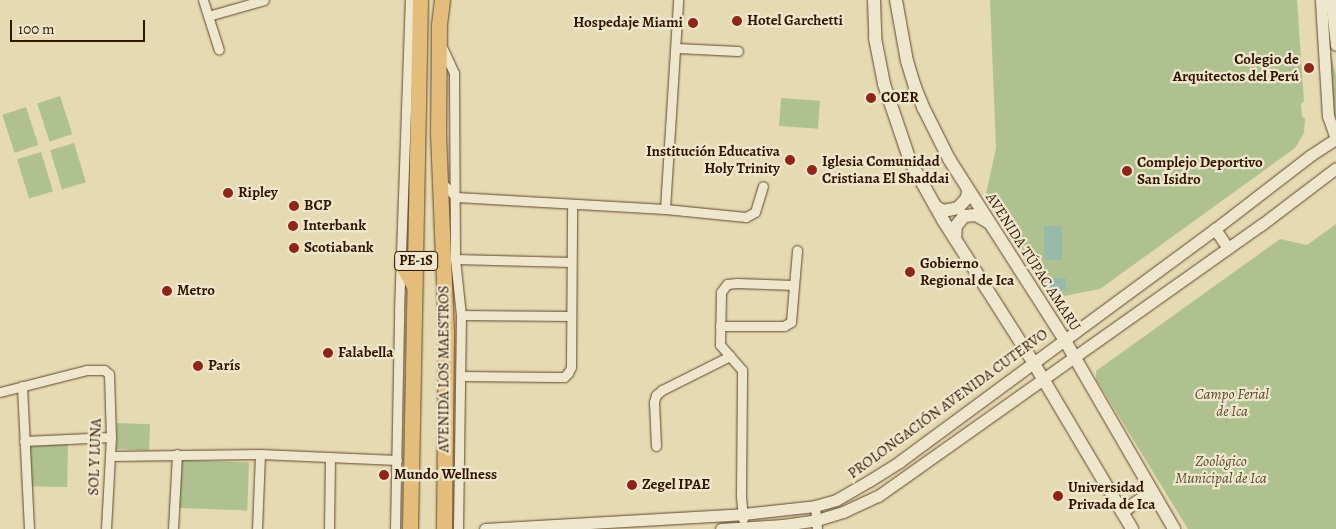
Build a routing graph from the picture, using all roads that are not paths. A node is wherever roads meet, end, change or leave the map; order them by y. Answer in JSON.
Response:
{"nodes":[{"id":1,"x":203,"y":0,"type":"edge"},
{"id":2,"x":264,"y":0,"type":"edge"},
{"id":3,"x":410,"y":0,"type":"edge"},
{"id":4,"x":420,"y":0,"type":"edge"},
{"id":5,"x":442,"y":0,"type":"edge"},
{"id":6,"x":454,"y":0,"type":"edge"},
{"id":7,"x":678,"y":0,"type":"edge"},
{"id":8,"x":874,"y":0,"type":"edge"},
{"id":9,"x":896,"y":0,"type":"edge"},
{"id":10,"x":1321,"y":0,"type":"edge"},
{"id":11,"x":1331,"y":0,"type":"edge"},
{"id":12,"x":208,"y":16,"type":"junction"},
{"id":13,"x":415,"y":34,"type":"junction"},
{"id":14,"x":1333,"y":39,"type":"edge"},
{"id":15,"x":438,"y":40,"type":"junction"},
{"id":16,"x":676,"y":48,"type":"junction"},
{"id":17,"x":219,"y":50,"type":"dead end"},
{"id":18,"x":738,"y":50,"type":"dead end"},
{"id":19,"x":1336,"y":139,"type":"edge"},
{"id":20,"x":1336,"y":168,"type":"edge"},
{"id":21,"x":439,"y":181,"type":"junction"},
{"id":22,"x":763,"y":186,"type":"dead end"},
{"id":23,"x":968,"y":190,"type":"junction"},
{"id":24,"x":456,"y":197,"type":"junction"},
{"id":25,"x":572,"y":204,"type":"junction"},
{"id":26,"x":935,"y":206,"type":"junction"},
{"id":27,"x":665,"y":209,"type":"junction"},
{"id":28,"x":988,"y":222,"type":"junction"},
{"id":29,"x":1215,"y":228,"type":"junction"},
{"id":30,"x":955,"y":239,"type":"junction"},
{"id":31,"x":1228,"y":248,"type":"junction"},
{"id":32,"x":797,"y":250,"type":"dead end"},
{"id":33,"x":456,"y":259,"type":"junction"},
{"id":34,"x":570,"y":262,"type":"junction"},
{"id":35,"x":402,"y":264,"type":"junction"},
{"id":36,"x":794,"y":286,"type":"junction"},
{"id":37,"x":416,"y":287,"type":"junction"},
{"id":38,"x":461,"y":315,"type":"junction"},
{"id":39,"x":571,"y":316,"type":"junction"},
{"id":40,"x":720,"y":326,"type":"junction"},
{"id":41,"x":1064,"y":339,"type":"junction"},
{"id":42,"x":730,"y":356,"type":"junction"},
{"id":43,"x":1074,"y":357,"type":"junction"},
{"id":44,"x":1033,"y":362,"type":"junction"},
{"id":45,"x":461,"y":376,"type":"junction"},
{"id":46,"x":1043,"y":380,"type":"junction"},
{"id":47,"x":22,"y":386,"type":"junction"},
{"id":48,"x":0,"y":392,"type":"edge"},
{"id":49,"x":111,"y":437,"type":"junction"},
{"id":50,"x":24,"y":441,"type":"junction"},
{"id":51,"x":656,"y":446,"type":"dead end"},
{"id":52,"x":177,"y":454,"type":"junction"},
{"id":53,"x":260,"y":454,"type":"junction"},
{"id":54,"x":110,"y":456,"type":"junction"},
{"id":55,"x":330,"y":457,"type":"junction"},
{"id":56,"x":397,"y":460,"type":"junction"},
{"id":57,"x":869,"y":481,"type":"junction"},
{"id":58,"x":1152,"y":492,"type":"junction"},
{"id":59,"x":878,"y":496,"type":"junction"},
{"id":60,"x":815,"y":506,"type":"junction"},
{"id":61,"x":1122,"y":512,"type":"junction"},
{"id":62,"x":742,"y":514,"type":"junction"},
{"id":63,"x":817,"y":524,"type":"edge"},
{"id":64,"x":396,"y":526,"type":"edge"},
{"id":65,"x":744,"y":527,"type":"junction"},
{"id":66,"x":543,"y":528,"type":"edge"},
{"id":67,"x":29,"y":529,"type":"edge"},
{"id":68,"x":106,"y":529,"type":"edge"},
{"id":69,"x":173,"y":529,"type":"edge"},
{"id":70,"x":257,"y":529,"type":"edge"},
{"id":71,"x":329,"y":529,"type":"edge"},
{"id":72,"x":410,"y":529,"type":"edge"},
{"id":73,"x":444,"y":529,"type":"edge"},
{"id":74,"x":458,"y":529,"type":"edge"},
{"id":75,"x":485,"y":529,"type":"edge"},
{"id":76,"x":721,"y":529,"type":"edge"},
{"id":77,"x":1132,"y":529,"type":"edge"},
{"id":78,"x":1174,"y":529,"type":"edge"}],
"edges":[{"from":1,"to":12,"type":"street"},
{"from":2,"to":12,"type":"street"},
{"from":3,"to":13,"type":"street"},
{"from":4,"to":13,"type":"highway","name":"AVENIDA LOS MAESTROS","number":"PE-1S"},
{"from":5,"to":15,"type":"highway","name":"AVENIDA LOS MAESTROS","number":"PE-1S"},
{"from":6,"to":15,"type":"highway"},
{"from":7,"to":16,"type":"street"},
{"from":8,"to":26,"type":"main road"},
{"from":9,"to":23,"type":"main road","name":"AVENIDA TÚPAC AMARU"},
{"from":10,"to":14,"type":"street"},
{"from":11,"to":14,"type":"street"},
{"from":12,"to":17,"type":"street"},
{"from":13,"to":35,"type":"street"},
{"from":13,"to":37,"type":"highway","name":"AVENIDA LOS MAESTROS","number":"PE-1S"},
{"from":14,"to":19,"type":"street"},
{"from":15,"to":21,"type":"highway","name":"AVENIDA LOS MAESTROS","number":"PE-1S"},
{"from":15,"to":24,"type":"street"},
{"from":16,"to":18,"type":"street"},
{"from":16,"to":27,"type":"street"},
{"from":19,"to":29,"type":"street","name":"PROLONGACIÓN AVENIDA CUTERVO"},
{"from":20,"to":31,"type":"street","name":"PROLONGACIÓN AVENIDA CUTERVO"},
{"from":21,"to":24,"type":"street"},
{"from":21,"to":73,"type":"highway","name":"AVENIDA LOS MAESTROS","number":"PE-1S"},
{"from":22,"to":27,"type":"street"},
{"from":23,"to":26,"type":"main road"},
{"from":23,"to":28,"type":"main road","name":"AVENIDA TÚPAC AMARU"},
{"from":24,"to":25,"type":"street"},
{"from":24,"to":33,"type":"street"},
{"from":25,"to":27,"type":"street"},
{"from":25,"to":34,"type":"street"},
{"from":26,"to":30,"type":"main road"},
{"from":28,"to":30,"type":"main road"},
{"from":28,"to":41,"type":"main road","name":"AVENIDA TÚPAC AMARU"},
{"from":29,"to":31,"type":"street"},
{"from":29,"to":41,"type":"street","name":"PROLONGACIÓN AVENIDA CUTERVO"},
{"from":30,"to":44,"type":"main road"},
{"from":31,"to":43,"type":"street","name":"PROLONGACIÓN AVENIDA CUTERVO"},
{"from":32,"to":36,"type":"street"},
{"from":33,"to":34,"type":"street"},
{"from":33,"to":38,"type":"street"},
{"from":34,"to":39,"type":"street"},
{"from":35,"to":37,"type":"highway"},
{"from":35,"to":56,"type":"street"},
{"from":36,"to":40,"type":"street"},
{"from":36,"to":40,"type":"street"},
{"from":37,"to":72,"type":"highway","name":"AVENIDA LOS MAESTROS","number":"PE-1S"},
{"from":38,"to":39,"type":"street"},
{"from":38,"to":45,"type":"street"},
{"from":39,"to":45,"type":"street"},
{"from":40,"to":42,"type":"street"},
{"from":41,"to":43,"type":"main road","name":"AVENIDA TÚPAC AMARU"},
{"from":41,"to":44,"type":"street","name":"PROLONGACIÓN AVENIDA CUTERVO"},
{"from":42,"to":51,"type":"street"},
{"from":42,"to":62,"type":"street"},
{"from":43,"to":46,"type":"street","name":"PROLONGACIÓN AVENIDA CUTERVO"},
{"from":43,"to":58,"type":"main road","name":"AVENIDA TÚPAC AMARU"},
{"from":44,"to":46,"type":"main road"},
{"from":44,"to":57,"type":"street","name":"PROLONGACIÓN AVENIDA CUTERVO"},
{"from":45,"to":74,"type":"street"},
{"from":46,"to":59,"type":"street","name":"PROLONGACIÓN AVENIDA CUTERVO"},
{"from":46,"to":61,"type":"main road"},
{"from":47,"to":48,"type":"street"},
{"from":47,"to":49,"type":"street","name":"SOL Y LUNA"},
{"from":47,"to":50,"type":"street"},
{"from":49,"to":50,"type":"street"},
{"from":49,"to":54,"type":"street","name":"SOL Y LUNA"},
{"from":50,"to":67,"type":"street"},
{"from":52,"to":53,"type":"street"},
{"from":52,"to":54,"type":"street"},
{"from":52,"to":69,"type":"street"},
{"from":53,"to":55,"type":"street"},
{"from":53,"to":70,"type":"street"},
{"from":54,"to":68,"type":"street","name":"SOL Y LUNA"},
{"from":55,"to":56,"type":"street"},
{"from":55,"to":71,"type":"street"},
{"from":56,"to":64,"type":"street"},
{"from":57,"to":59,"type":"street"},
{"from":57,"to":60,"type":"street","name":"PROLONGACIÓN AVENIDA CUTERVO"},
{"from":58,"to":61,"type":"main road"},
{"from":58,"to":78,"type":"main road","name":"AVENIDA TÚPAC AMARU"},
{"from":59,"to":63,"type":"street","name":"PROLONGACIÓN AVENIDA CUTERVO"},
{"from":60,"to":62,"type":"street","name":"PROLONGACIÓN AVENIDA CUTERVO"},
{"from":60,"to":63,"type":"street"},
{"from":61,"to":77,"type":"main road"},
{"from":62,"to":65,"type":"street"},
{"from":62,"to":66,"type":"street","name":"PROLONGACIÓN AVENIDA CUTERVO"},
{"from":63,"to":65,"type":"street","name":"PROLONGACIÓN AVENIDA CUTERVO"},
{"from":65,"to":76,"type":"street","name":"PROLONGACIÓN AVENIDA CUTERVO"},
{"from":66,"to":75,"type":"street","name":"PROLONGACIÓN AVENIDA CUTERVO"}]}
